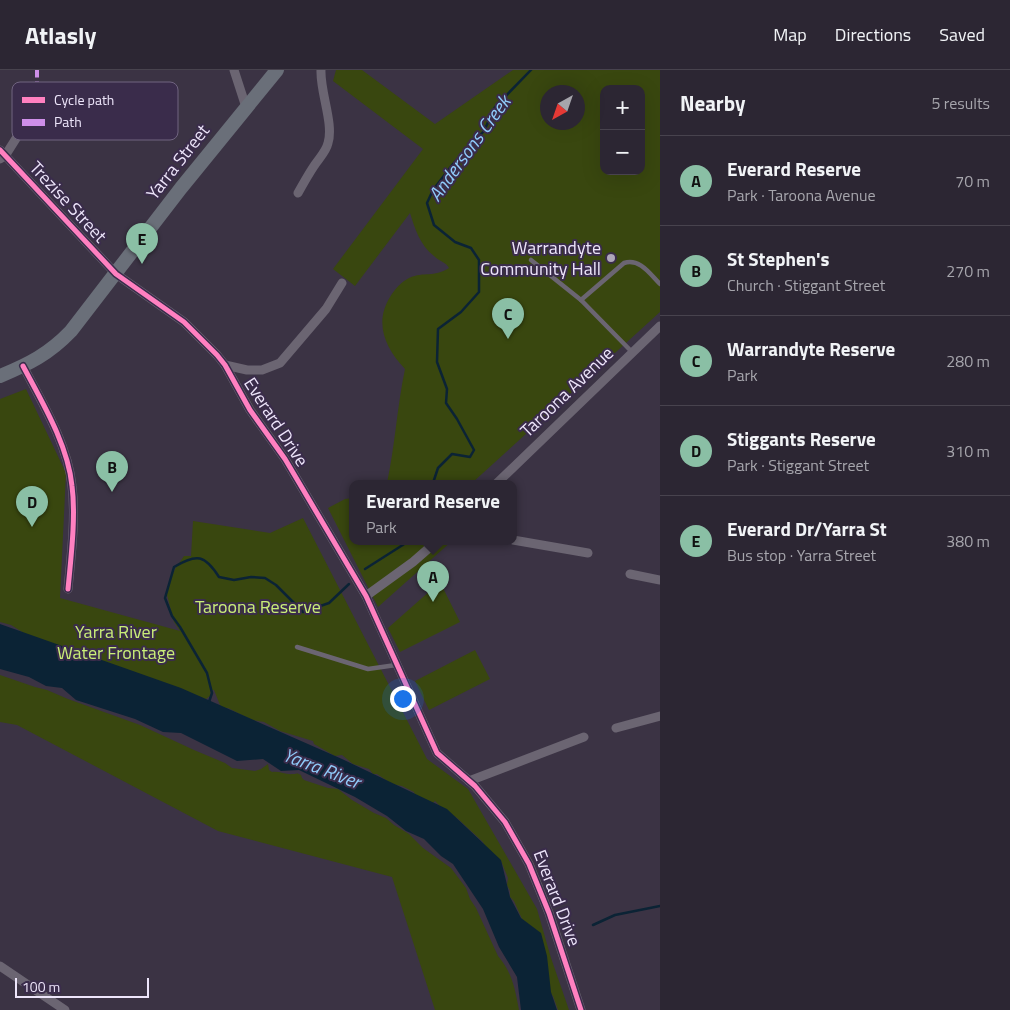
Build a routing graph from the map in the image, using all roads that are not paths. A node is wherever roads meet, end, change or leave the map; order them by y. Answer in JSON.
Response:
{"nodes":[{"id":1,"x":234,"y":70,"type":"edge"},
{"id":2,"x":277,"y":70,"type":"edge"},
{"id":3,"x":321,"y":70,"type":"edge"},
{"id":4,"x":246,"y":107,"type":"junction"},
{"id":5,"x":13,"y":140,"type":"edge"},
{"id":6,"x":2,"y":155,"type":"edge"},
{"id":7,"x":298,"y":193,"type":"dead end"},
{"id":8,"x":531,"y":260,"type":"dead end"},
{"id":9,"x":116,"y":274,"type":"junction"},
{"id":10,"x":342,"y":283,"type":"dead end"},
{"id":11,"x":660,"y":284,"type":"edge"},
{"id":12,"x":581,"y":300,"type":"junction"},
{"id":13,"x":660,"y":326,"type":"edge"},
{"id":14,"x":632,"y":352,"type":"junction"},
{"id":15,"x":224,"y":365,"type":"junction"},
{"id":16,"x":23,"y":366,"type":"junction"},
{"id":17,"x":0,"y":376,"type":"edge"},
{"id":18,"x":500,"y":480,"type":"edge"},
{"id":19,"x":517,"y":541,"type":"edge"},
{"id":20,"x":432,"y":545,"type":"edge"},
{"id":21,"x":588,"y":553,"type":"dead end"},
{"id":22,"x":630,"y":574,"type":"dead end"},
{"id":23,"x":660,"y":580,"type":"edge"},
{"id":24,"x":68,"y":589,"type":"dead end"},
{"id":25,"x":366,"y":596,"type":"junction"},
{"id":26,"x":297,"y":647,"type":"dead end"},
{"id":27,"x":396,"y":664,"type":"junction"},
{"id":28,"x":660,"y":716,"type":"edge"},
{"id":29,"x":616,"y":728,"type":"dead end"},
{"id":30,"x":584,"y":738,"type":"dead end"},
{"id":31,"x":469,"y":781,"type":"junction"},
{"id":32,"x":0,"y":966,"type":"edge"},
{"id":33,"x":65,"y":1010,"type":"edge"},
{"id":34,"x":581,"y":1010,"type":"edge"}],
"edges":[{"from":1,"to":4,"type":"street"},
{"from":2,"to":4,"type":"main road","name":"Yarra Street"},
{"from":3,"to":7,"type":"street"},
{"from":4,"to":9,"type":"main road","name":"Yarra Street"},
{"from":5,"to":6,"type":"street"},
{"from":6,"to":9,"type":"street","name":"Trezise Street"},
{"from":8,"to":12,"type":"lane"},
{"from":9,"to":15,"type":"street","name":"Everard Drive"},
{"from":9,"to":16,"type":"main road","name":"Yarra Street"},
{"from":10,"to":15,"type":"street"},
{"from":11,"to":12,"type":"lane"},
{"from":12,"to":14,"type":"lane"},
{"from":13,"to":14,"type":"street","name":"Taroona Avenue"},
{"from":14,"to":18,"type":"street","name":"Taroona Avenue"},
{"from":15,"to":25,"type":"street","name":"Everard Drive"},
{"from":16,"to":17,"type":"main road","name":"Yarra Street"},
{"from":16,"to":24,"type":"street"},
{"from":19,"to":21,"type":"street"},
{"from":20,"to":25,"type":"street"},
{"from":22,"to":23,"type":"street"},
{"from":25,"to":27,"type":"street","name":"Everard Drive"},
{"from":26,"to":27,"type":"lane"},
{"from":27,"to":31,"type":"street","name":"Everard Drive"},
{"from":28,"to":29,"type":"street"},
{"from":30,"to":31,"type":"street"},
{"from":31,"to":34,"type":"street","name":"Everard Drive"},
{"from":32,"to":33,"type":"street"}]}
